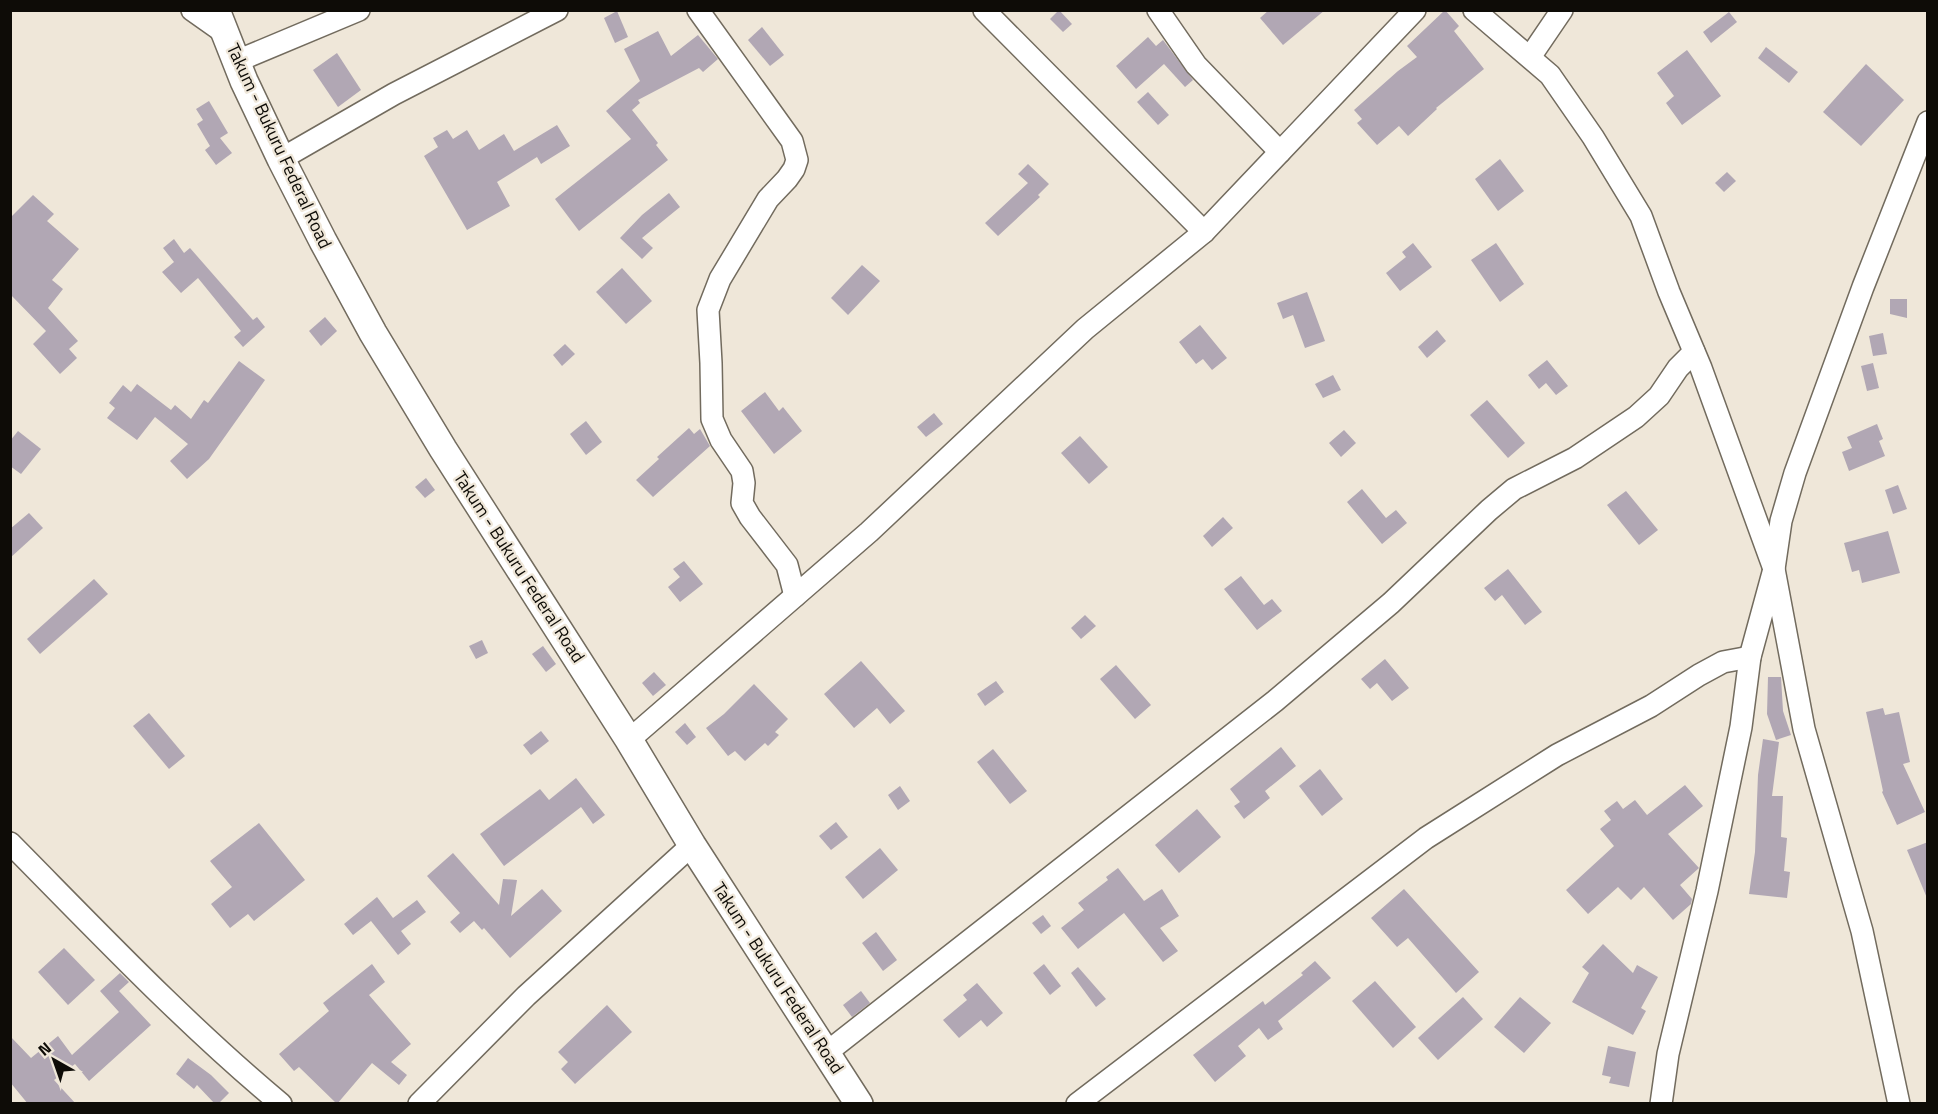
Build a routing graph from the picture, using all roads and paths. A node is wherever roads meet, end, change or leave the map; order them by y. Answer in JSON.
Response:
{"nodes":[{"id":1,"x":192,"y":10,"type":"edge"},
{"id":2,"x":359,"y":10,"type":"edge"},
{"id":3,"x":557,"y":10,"type":"edge"},
{"id":4,"x":698,"y":10,"type":"edge"},
{"id":5,"x":984,"y":10,"type":"edge"},
{"id":6,"x":1158,"y":10,"type":"edge"},
{"id":7,"x":1415,"y":10,"type":"edge"},
{"id":8,"x":1474,"y":10,"type":"edge"},
{"id":9,"x":1562,"y":10,"type":"edge"},
{"id":10,"x":221,"y":22,"type":"edge"},
{"id":11,"x":1530,"y":57,"type":"junction"},
{"id":12,"x":237,"y":61,"type":"junction"},
{"id":13,"x":1928,"y":122,"type":"edge"},
{"id":14,"x":1280,"y":152,"type":"junction"},
{"id":15,"x":281,"y":159,"type":"junction"},
{"id":16,"x":1204,"y":232,"type":"junction"},
{"id":17,"x":1695,"y":352,"type":"junction"},
{"id":18,"x":1774,"y":569,"type":"junction"},
{"id":19,"x":795,"y":596,"type":"junction"},
{"id":20,"x":1750,"y":657,"type":"junction"},
{"id":21,"x":629,"y":740,"type":"junction"},
{"id":22,"x":10,"y":843,"type":"edge"},
{"id":23,"x":692,"y":845,"type":"junction"},
{"id":24,"x":826,"y":1053,"type":"junction"},
{"id":25,"x":281,"y":1104,"type":"edge"},
{"id":26,"x":419,"y":1104,"type":"edge"},
{"id":27,"x":859,"y":1104,"type":"edge"},
{"id":28,"x":1077,"y":1104,"type":"edge"},
{"id":29,"x":1661,"y":1104,"type":"edge"},
{"id":30,"x":1899,"y":1104,"type":"edge"}],
"edges":[{"from":1,"to":10,"type":"street"},
{"from":2,"to":12,"type":"street"},
{"from":3,"to":15,"type":"street"},
{"from":4,"to":19,"type":"street"},
{"from":5,"to":16,"type":"street"},
{"from":6,"to":14,"type":"street"},
{"from":7,"to":14,"type":"street"},
{"from":8,"to":11,"type":"street"},
{"from":9,"to":11,"type":"street"},
{"from":10,"to":12,"type":"main road","name":"Takum - Bukuru Federal Road"},
{"from":11,"to":17,"type":"street"},
{"from":12,"to":15,"type":"main road","name":"Takum - Bukuru Federal Road"},
{"from":13,"to":18,"type":"street"},
{"from":14,"to":16,"type":"street"},
{"from":15,"to":21,"type":"main road","name":"Takum - Bukuru Federal Road"},
{"from":16,"to":19,"type":"street"},
{"from":17,"to":18,"type":"street"},
{"from":17,"to":24,"type":"street"},
{"from":18,"to":20,"type":"street"},
{"from":18,"to":30,"type":"street"},
{"from":19,"to":21,"type":"street"},
{"from":20,"to":28,"type":"street"},
{"from":20,"to":29,"type":"street"},
{"from":21,"to":23,"type":"main road","name":"Takum - Bukuru Federal Road"},
{"from":22,"to":25,"type":"street"},
{"from":23,"to":24,"type":"main road","name":"Takum - Bukuru Federal Road"},
{"from":23,"to":26,"type":"street"},
{"from":24,"to":27,"type":"main road","name":"Takum - Bukuru Federal Road"}]}
